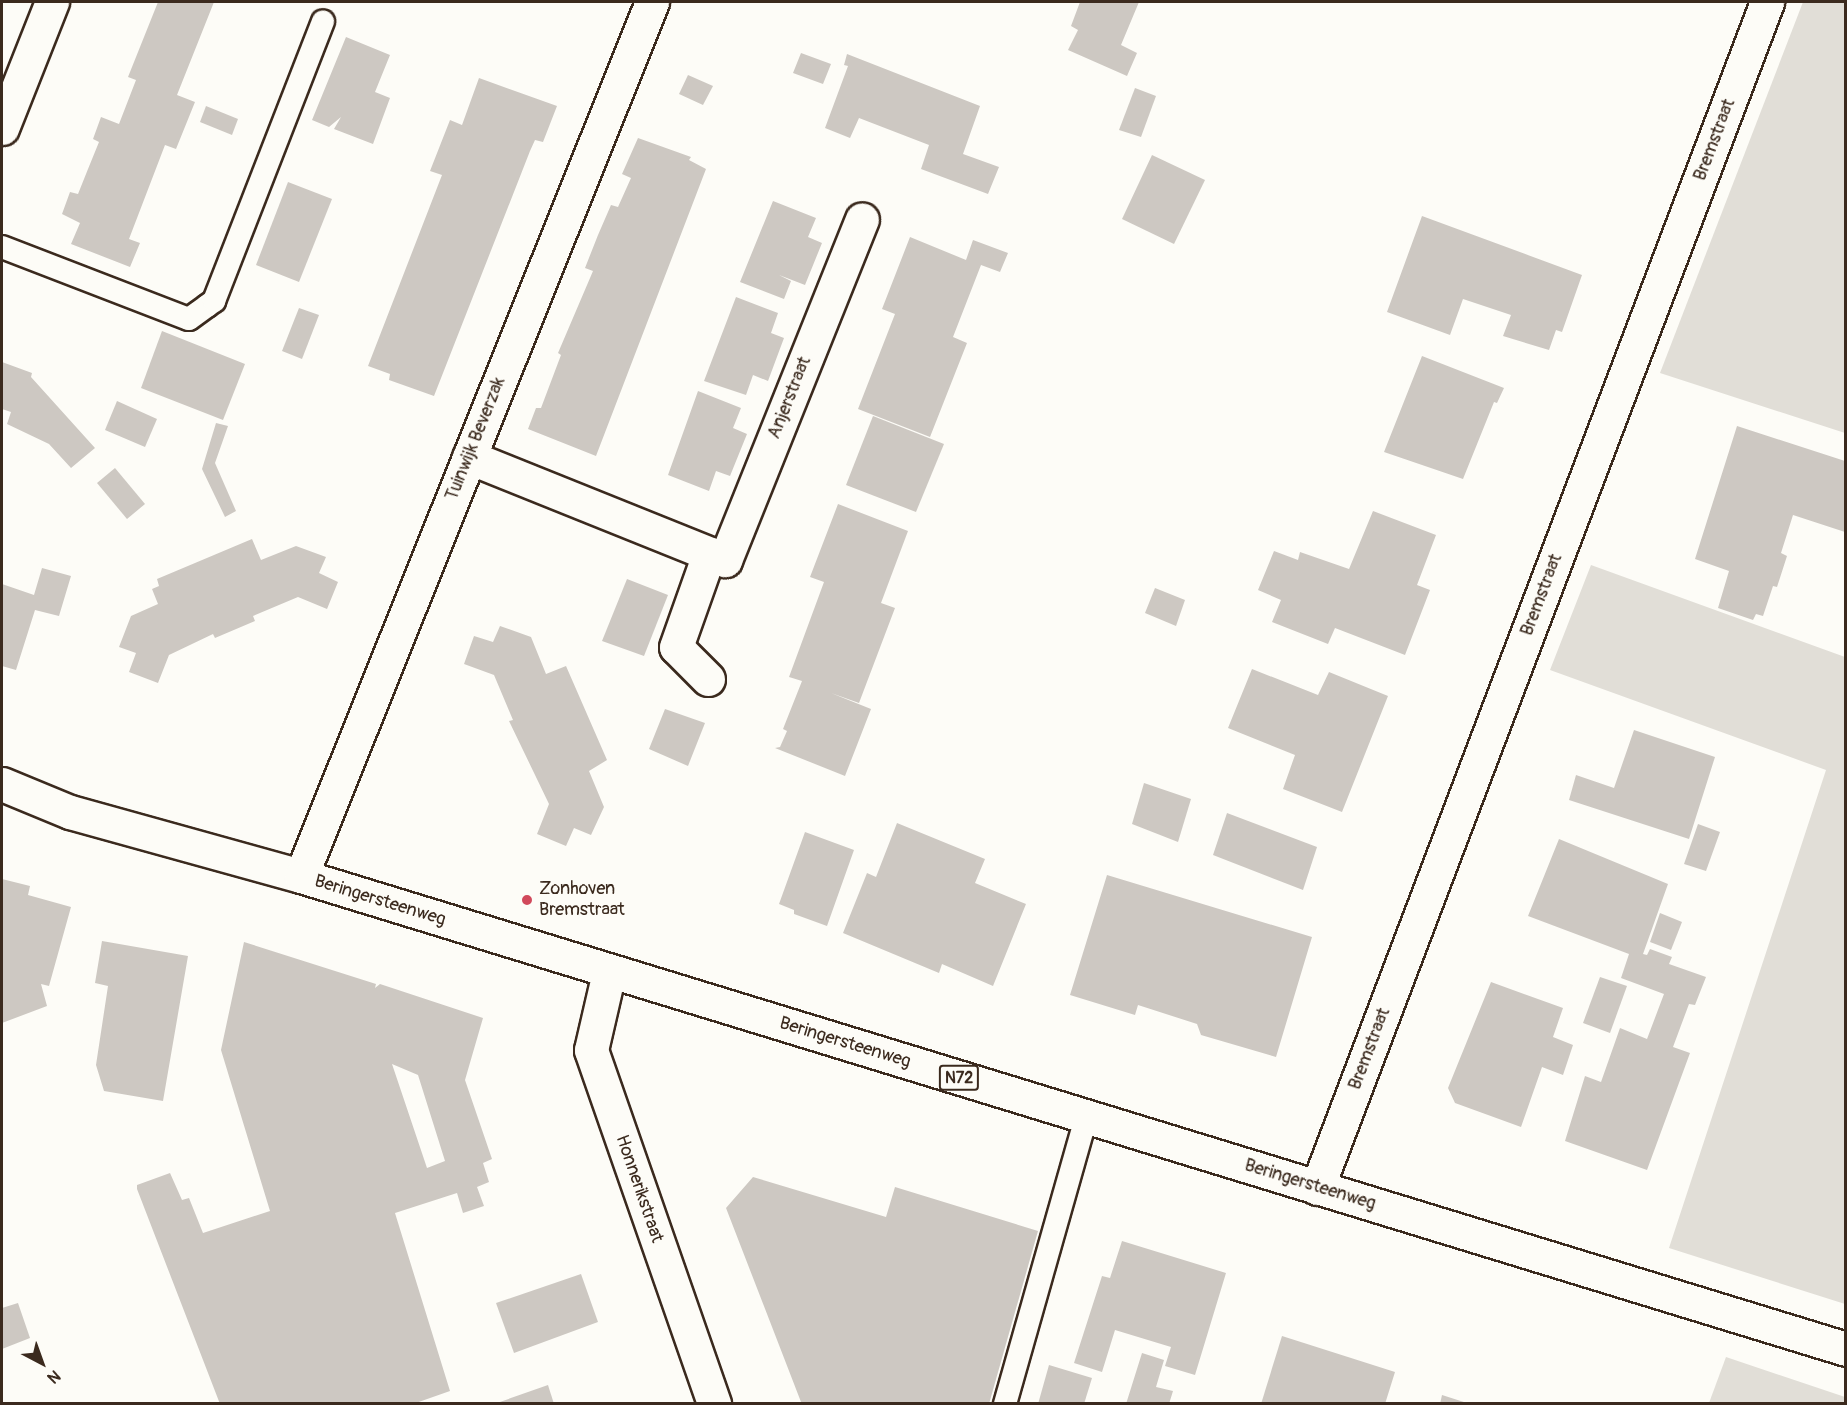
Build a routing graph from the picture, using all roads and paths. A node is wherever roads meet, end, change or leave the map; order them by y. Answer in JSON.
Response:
{"nodes":[{"id":1,"x":52,"y":2,"type":"edge"},
{"id":2,"x":652,"y":2,"type":"edge"},
{"id":3,"x":1767,"y":2,"type":"edge"},
{"id":4,"x":323,"y":21,"type":"dead end"},
{"id":5,"x":2,"y":128,"type":"edge"},
{"id":6,"x":862,"y":220,"type":"dead end"},
{"id":7,"x":2,"y":247,"type":"edge"},
{"id":8,"x":470,"y":457,"type":"junction"},
{"id":9,"x":709,"y":554,"type":"junction"},
{"id":10,"x":708,"y":679,"type":"dead end"},
{"id":11,"x":6,"y":790,"type":"edge"},
{"id":12,"x":300,"y":876,"type":"junction"},
{"id":13,"x":609,"y":972,"type":"junction"},
{"id":14,"x":1086,"y":1117,"type":"junction"},
{"id":15,"x":1317,"y":1188,"type":"junction"},
{"id":16,"x":1845,"y":1349,"type":"edge"},
{"id":17,"x":714,"y":1404,"type":"edge"},
{"id":18,"x":1005,"y":1404,"type":"edge"}],
"edges":[{"from":1,"to":5,"type":"street"},
{"from":2,"to":8,"type":"street","name":"Tuinwijk Beverzak"},
{"from":3,"to":15,"type":"street","name":"Bremstraat"},
{"from":4,"to":7,"type":"lane"},
{"from":6,"to":9,"type":"street","name":"Anjerstraat"},
{"from":8,"to":9,"type":"street"},
{"from":8,"to":12,"type":"street","name":"Tuinwijk Beverzak"},
{"from":9,"to":10,"type":"street"},
{"from":11,"to":12,"type":"street","name":"Beringersteenweg","number":"N72"},
{"from":12,"to":13,"type":"street","name":"Beringersteenweg","number":"N72"},
{"from":13,"to":14,"type":"street","name":"Beringersteenweg","number":"N72"},
{"from":13,"to":17,"type":"street","name":"Honnerikstraat"},
{"from":14,"to":15,"type":"street","name":"Beringersteenweg","number":"N72"},
{"from":14,"to":18,"type":"lane"},
{"from":15,"to":16,"type":"street","name":"Beringersteenweg","number":"N72"}]}
